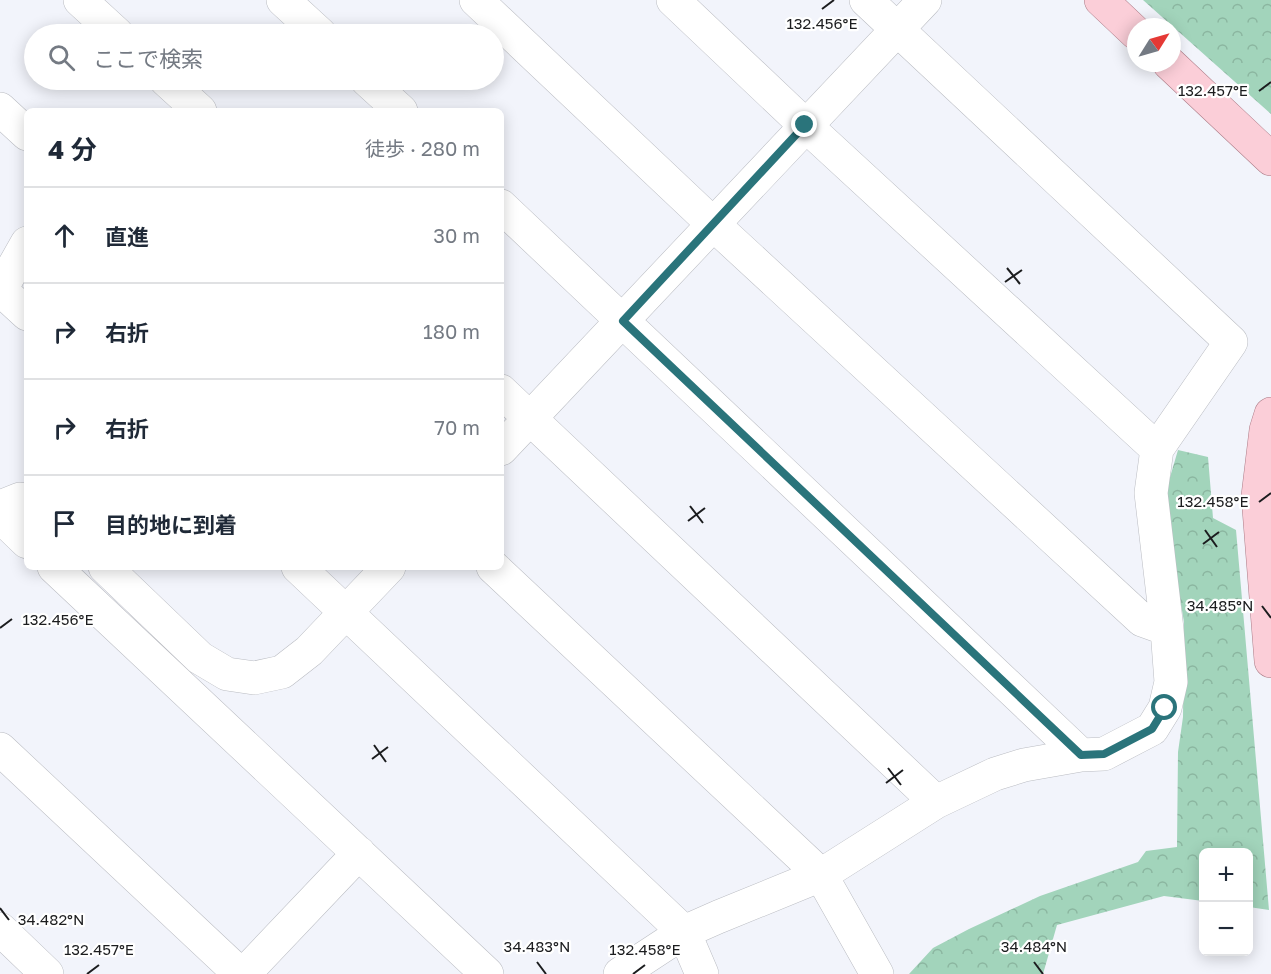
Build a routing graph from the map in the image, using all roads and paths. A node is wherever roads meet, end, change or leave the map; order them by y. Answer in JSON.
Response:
{"nodes":[{"id":1,"x":80,"y":0,"type":"edge"},
{"id":2,"x":283,"y":0,"type":"edge"},
{"id":3,"x":476,"y":0,"type":"edge"},
{"id":4,"x":673,"y":0,"type":"edge"},
{"id":5,"x":866,"y":0,"type":"edge"},
{"id":6,"x":925,"y":0,"type":"edge"},
{"id":7,"x":1101,"y":0,"type":"edge"},
{"id":8,"x":106,"y":24,"type":"edge"},
{"id":9,"x":309,"y":24,"type":"edge"},
{"id":10,"x":501,"y":24,"type":"edge"},
{"id":11,"x":1127,"y":25,"type":"edge"},
{"id":12,"x":504,"y":26,"type":"edge"},
{"id":13,"x":897,"y":29,"type":"junction"},
{"id":14,"x":1178,"y":72,"type":"edge"},
{"id":15,"x":177,"y":90,"type":"edge"},
{"id":16,"x":378,"y":90,"type":"edge"},
{"id":17,"x":197,"y":108,"type":"edge"},
{"id":18,"x":398,"y":108,"type":"edge"},
{"id":19,"x":0,"y":109,"type":"edge"},
{"id":20,"x":805,"y":125,"type":"junction"},
{"id":21,"x":24,"y":131,"type":"edge"},
{"id":22,"x":1271,"y":159,"type":"edge"},
{"id":23,"x":504,"y":209,"type":"edge"},
{"id":24,"x":713,"y":224,"type":"junction"},
{"id":25,"x":24,"y":249,"type":"edge"},
{"id":26,"x":1,"y":291,"type":"edge"},
{"id":27,"x":24,"y":311,"type":"edge"},
{"id":28,"x":623,"y":321,"type":"junction"},
{"id":29,"x":504,"y":394,"type":"edge"},
{"id":30,"x":1271,"y":414,"type":"edge"},
{"id":31,"x":530,"y":418,"type":"junction"},
{"id":32,"x":504,"y":446,"type":"edge"},
{"id":33,"x":1157,"y":449,"type":"junction"},
{"id":34,"x":24,"y":502,"type":"edge"},
{"id":35,"x":0,"y":507,"type":"edge"},
{"id":36,"x":0,"y":516,"type":"edge"},
{"id":37,"x":24,"y":539,"type":"edge"},
{"id":38,"x":57,"y":570,"type":"edge"},
{"id":39,"x":108,"y":570,"type":"edge"},
{"id":40,"x":301,"y":570,"type":"edge"},
{"id":41,"x":386,"y":570,"type":"edge"},
{"id":42,"x":496,"y":570,"type":"edge"},
{"id":43,"x":346,"y":612,"type":"junction"},
{"id":44,"x":1167,"y":629,"type":"junction"},
{"id":45,"x":1271,"y":661,"type":"edge"},
{"id":46,"x":0,"y":749,"type":"edge"},
{"id":47,"x":1081,"y":755,"type":"junction"},
{"id":48,"x":936,"y":802,"type":"junction"},
{"id":49,"x":359,"y":854,"type":"junction"},
{"id":50,"x":822,"y":875,"type":"junction"},
{"id":51,"x":0,"y":929,"type":"edge"},
{"id":52,"x":684,"y":932,"type":"junction"},
{"id":53,"x":47,"y":974,"type":"edge"},
{"id":54,"x":242,"y":974,"type":"edge"},
{"id":55,"x":487,"y":974,"type":"edge"},
{"id":56,"x":620,"y":974,"type":"edge"},
{"id":57,"x":702,"y":974,"type":"edge"},
{"id":58,"x":877,"y":974,"type":"edge"}],
"edges":[{"from":1,"to":8,"type":"street"},
{"from":2,"to":9,"type":"street"},
{"from":3,"to":10,"type":"street"},
{"from":4,"to":20,"type":"street"},
{"from":5,"to":13,"type":"street"},
{"from":6,"to":13,"type":"street"},
{"from":7,"to":11,"type":"main road"},
{"from":12,"to":24,"type":"street"},
{"from":13,"to":20,"type":"street"},
{"from":13,"to":33,"type":"street"},
{"from":14,"to":22,"type":"main road"},
{"from":15,"to":17,"type":"street"},
{"from":16,"to":18,"type":"street"},
{"from":19,"to":21,"type":"street"},
{"from":20,"to":24,"type":"street"},
{"from":20,"to":33,"type":"street"},
{"from":23,"to":28,"type":"street"},
{"from":24,"to":28,"type":"street"},
{"from":24,"to":44,"type":"street"},
{"from":25,"to":26,"type":"street"},
{"from":26,"to":27,"type":"street"},
{"from":28,"to":31,"type":"street"},
{"from":28,"to":47,"type":"street"},
{"from":29,"to":31,"type":"street"},
{"from":30,"to":45,"type":"main road"},
{"from":31,"to":32,"type":"street"},
{"from":31,"to":48,"type":"street"},
{"from":33,"to":44,"type":"street"},
{"from":34,"to":35,"type":"street"},
{"from":36,"to":37,"type":"street"},
{"from":38,"to":49,"type":"street"},
{"from":39,"to":43,"type":"street"},
{"from":40,"to":43,"type":"street"},
{"from":41,"to":43,"type":"street"},
{"from":42,"to":50,"type":"street"},
{"from":43,"to":52,"type":"street"},
{"from":44,"to":47,"type":"street"},
{"from":46,"to":54,"type":"street"},
{"from":47,"to":48,"type":"street"},
{"from":48,"to":50,"type":"street"},
{"from":49,"to":54,"type":"street"},
{"from":49,"to":55,"type":"street"},
{"from":50,"to":52,"type":"street"},
{"from":50,"to":58,"type":"street"},
{"from":51,"to":53,"type":"street"},
{"from":52,"to":56,"type":"street"},
{"from":52,"to":57,"type":"street"}]}
